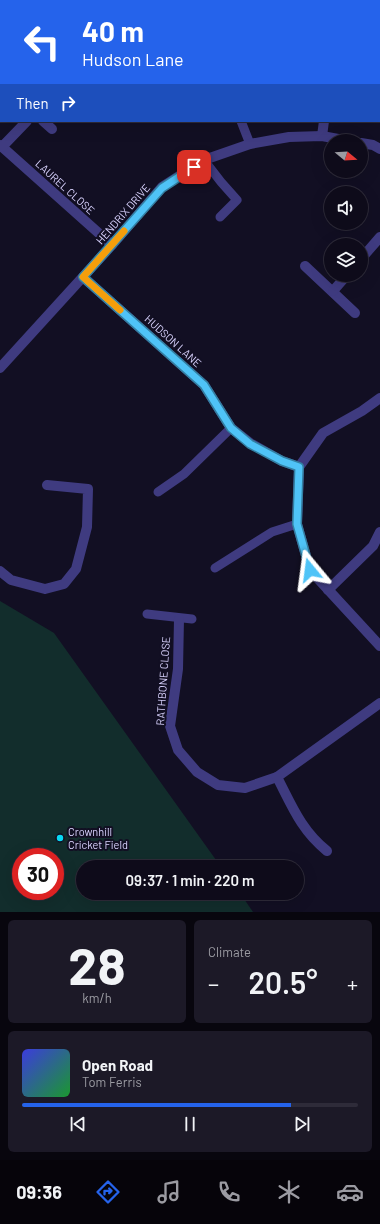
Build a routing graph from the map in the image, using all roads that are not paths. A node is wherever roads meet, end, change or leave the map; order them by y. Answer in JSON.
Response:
{"nodes":[{"id":1,"x":26,"y":122,"type":"edge"},
{"id":2,"x":44,"y":122,"type":"edge"},
{"id":3,"x":241,"y":122,"type":"edge"},
{"id":4,"x":324,"y":122,"type":"edge"},
{"id":5,"x":52,"y":129,"type":"dead end"},
{"id":6,"x":322,"y":136,"type":"joint"},
{"id":7,"x":250,"y":144,"type":"junction"},
{"id":8,"x":368,"y":144,"type":"edge"},
{"id":9,"x":1,"y":146,"type":"edge"},
{"id":10,"x":380,"y":149,"type":"edge"},
{"id":11,"x":204,"y":160,"type":"junction"},
{"id":12,"x":220,"y":217,"type":"dead end"},
{"id":13,"x":380,"y":237,"type":"edge"},
{"id":14,"x":112,"y":245,"type":"junction"},
{"id":15,"x":368,"y":251,"type":"edge"},
{"id":16,"x":305,"y":266,"type":"dead end"},
{"id":17,"x":83,"y":277,"type":"junction"},
{"id":18,"x":341,"y":282,"type":"edge"},
{"id":19,"x":333,"y":291,"type":"junction"},
{"id":20,"x":355,"y":312,"type":"dead end"},
{"id":21,"x":0,"y":368,"type":"edge"},
{"id":22,"x":380,"y":398,"type":"edge"},
{"id":23,"x":231,"y":428,"type":"junction"},
{"id":24,"x":299,"y":467,"type":"junction"},
{"id":25,"x":47,"y":485,"type":"dead end"},
{"id":26,"x":158,"y":492,"type":"dead end"},
{"id":27,"x":297,"y":524,"type":"junction"},
{"id":28,"x":380,"y":532,"type":"edge"},
{"id":29,"x":215,"y":568,"type":"dead end"},
{"id":30,"x":0,"y":571,"type":"edge"},
{"id":31,"x":328,"y":590,"type":"junction"},
{"id":32,"x":147,"y":614,"type":"dead end"},
{"id":33,"x":179,"y":619,"type":"junction"},
{"id":34,"x":192,"y":620,"type":"dead end"},
{"id":35,"x":380,"y":646,"type":"edge"},
{"id":36,"x":380,"y":703,"type":"edge"},
{"id":37,"x":277,"y":777,"type":"junction"},
{"id":38,"x":327,"y":851,"type":"dead end"}],
"edges":[{"from":1,"to":9,"type":"street","name":"LAUREL CLOSE"},
{"from":2,"to":5,"type":"street"},
{"from":3,"to":7,"type":"lane"},
{"from":4,"to":6,"type":"street"},
{"from":6,"to":7,"type":"street","name":"HENDRIX DRIVE"},
{"from":7,"to":11,"type":"street","name":"HENDRIX DRIVE"},
{"from":8,"to":10,"type":"street"},
{"from":9,"to":14,"type":"street","name":"LAUREL CLOSE"},
{"from":11,"to":12,"type":"lane"},
{"from":11,"to":14,"type":"street","name":"HENDRIX DRIVE"},
{"from":13,"to":15,"type":"street"},
{"from":14,"to":17,"type":"street","name":"HENDRIX DRIVE"},
{"from":16,"to":19,"type":"street"},
{"from":17,"to":21,"type":"street","name":"HENDRIX DRIVE"},
{"from":17,"to":23,"type":"street","name":"HUDSON LANE"},
{"from":18,"to":19,"type":"street"},
{"from":19,"to":20,"type":"street"},
{"from":22,"to":24,"type":"street"},
{"from":23,"to":24,"type":"street","name":"HUDSON LANE"},
{"from":23,"to":26,"type":"lane"},
{"from":24,"to":27,"type":"street"},
{"from":25,"to":30,"type":"street"},
{"from":27,"to":29,"type":"lane"},
{"from":27,"to":31,"type":"street"},
{"from":28,"to":31,"type":"street"},
{"from":31,"to":35,"type":"street"},
{"from":32,"to":33,"type":"lane"},
{"from":33,"to":34,"type":"lane"},
{"from":33,"to":37,"type":"street","name":"RATHBONE CLOSE"},
{"from":36,"to":37,"type":"street","name":"RATHBONE CLOSE"},
{"from":37,"to":38,"type":"street"}]}
